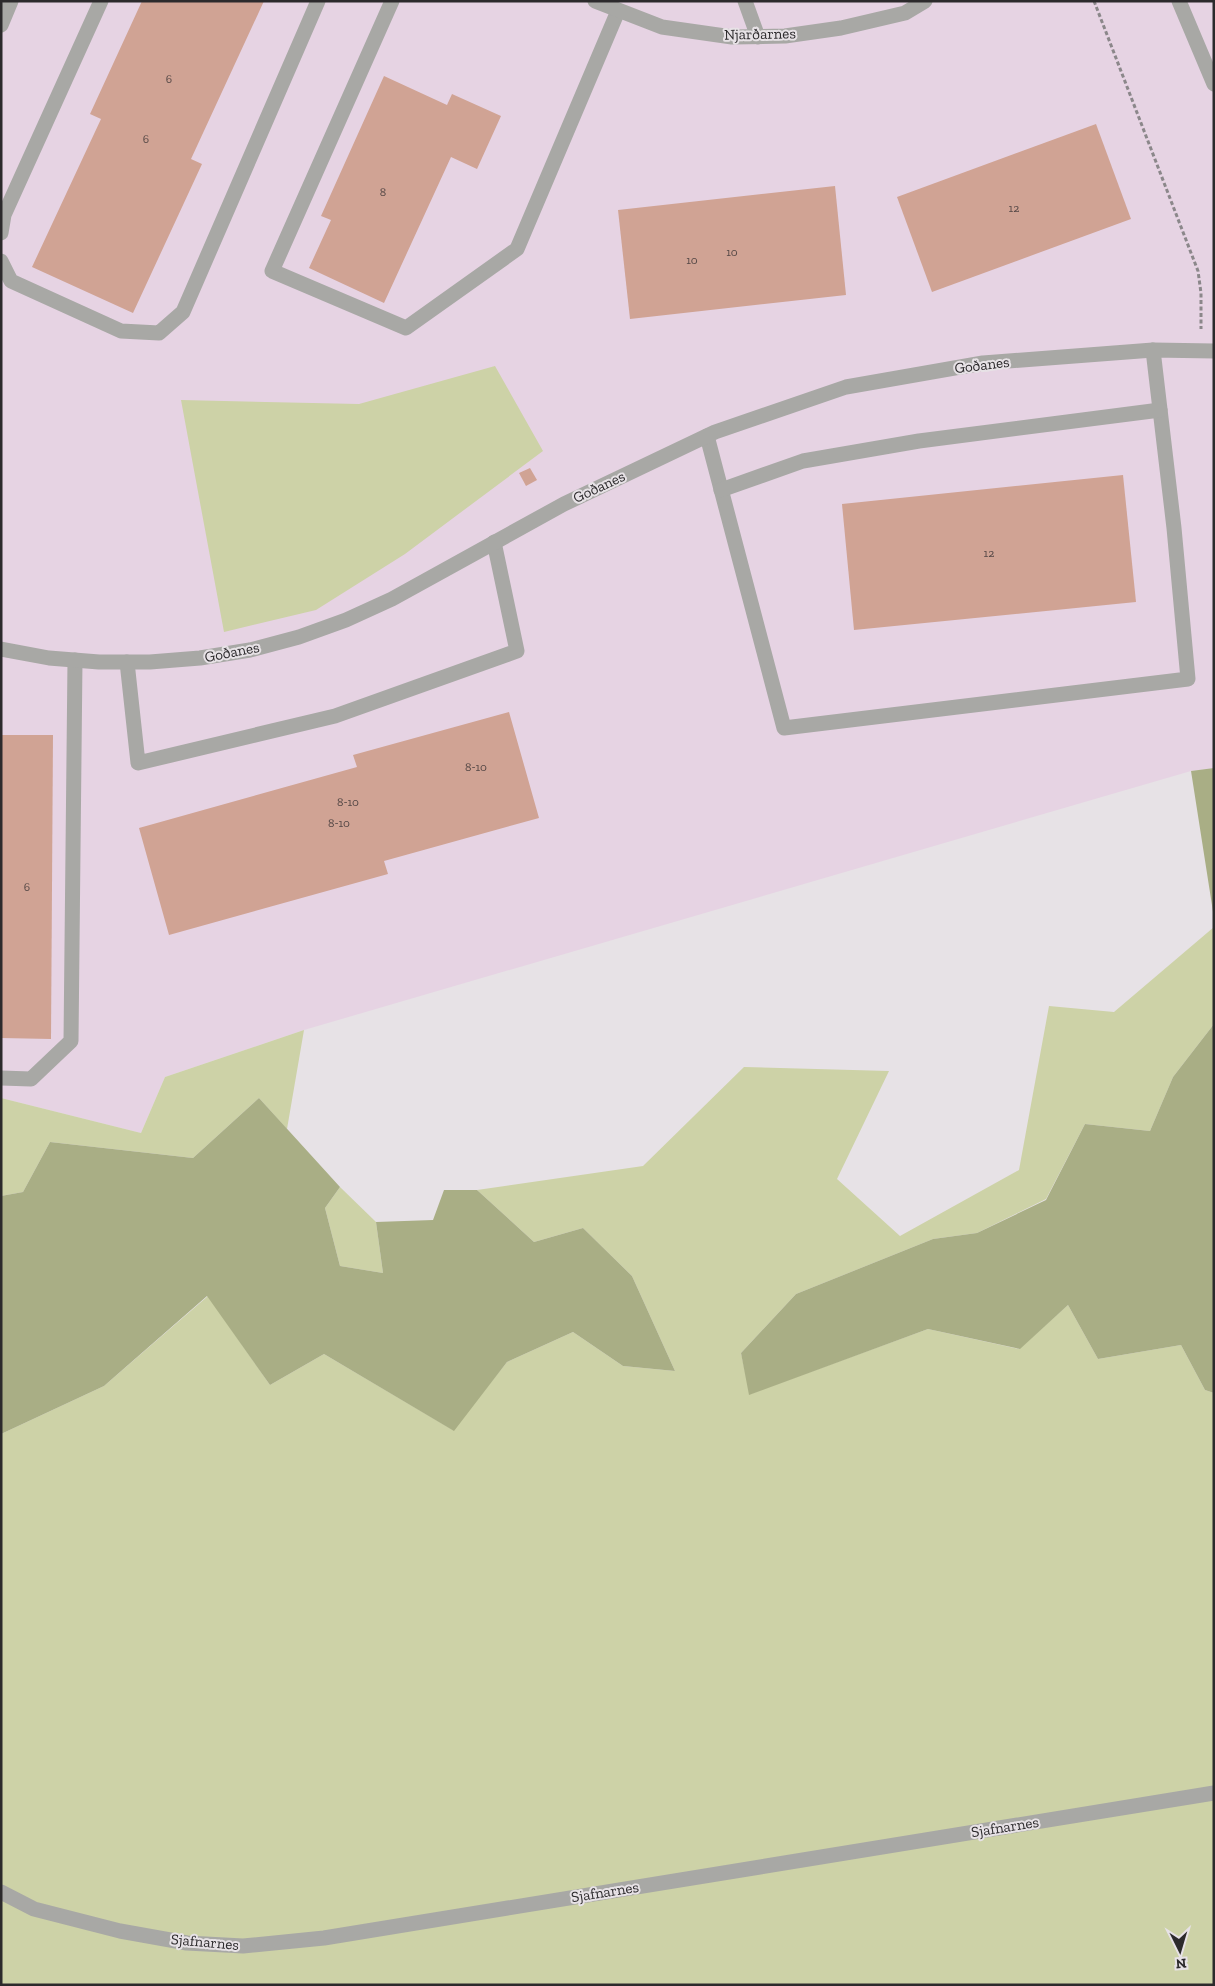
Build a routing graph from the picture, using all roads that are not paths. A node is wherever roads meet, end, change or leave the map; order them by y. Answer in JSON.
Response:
{"nodes":[{"id":1,"x":12,"y":1,"type":"edge"},
{"id":2,"x":101,"y":1,"type":"edge"},
{"id":3,"x":318,"y":1,"type":"edge"},
{"id":4,"x":392,"y":1,"type":"edge"},
{"id":5,"x":595,"y":1,"type":"edge"},
{"id":6,"x":745,"y":1,"type":"edge"},
{"id":7,"x":926,"y":1,"type":"edge"},
{"id":8,"x":1179,"y":1,"type":"edge"},
{"id":9,"x":618,"y":11,"type":"junction"},
{"id":10,"x":1,"y":25,"type":"edge"},
{"id":11,"x":758,"y":37,"type":"junction"},
{"id":12,"x":1214,"y":84,"type":"edge"},
{"id":13,"x":1,"y":233,"type":"edge"},
{"id":14,"x":1,"y":261,"type":"edge"},
{"id":15,"x":1153,"y":350,"type":"junction"},
{"id":16,"x":1207,"y":351,"type":"edge"},
{"id":17,"x":1160,"y":410,"type":"junction"},
{"id":18,"x":707,"y":436,"type":"junction"},
{"id":19,"x":721,"y":490,"type":"junction"},
{"id":20,"x":494,"y":542,"type":"junction"},
{"id":21,"x":1,"y":649,"type":"edge"},
{"id":22,"x":75,"y":660,"type":"junction"},
{"id":23,"x":127,"y":662,"type":"junction"},
{"id":24,"x":1,"y":1078,"type":"edge"},
{"id":25,"x":1214,"y":1793,"type":"edge"},
{"id":26,"x":1,"y":1892,"type":"edge"}],
"edges":[{"from":1,"to":10,"type":"street"},
{"from":2,"to":13,"type":"street"},
{"from":3,"to":14,"type":"street"},
{"from":4,"to":9,"type":"street"},
{"from":5,"to":9,"type":"street","name":"Njarðarnes"},
{"from":6,"to":11,"type":"street"},
{"from":7,"to":11,"type":"street","name":"Njarðarnes"},
{"from":8,"to":12,"type":"street"},
{"from":9,"to":11,"type":"street","name":"Njarðarnes"},
{"from":15,"to":16,"type":"street","name":"Goðanes"},
{"from":15,"to":17,"type":"street"},
{"from":15,"to":18,"type":"street","name":"Goðanes"},
{"from":17,"to":19,"type":"street"},
{"from":17,"to":19,"type":"street"},
{"from":18,"to":19,"type":"street"},
{"from":18,"to":20,"type":"street","name":"Goðanes"},
{"from":20,"to":23,"type":"street","name":"Goðanes"},
{"from":20,"to":23,"type":"street"},
{"from":21,"to":22,"type":"street","name":"Goðanes"},
{"from":22,"to":23,"type":"street","name":"Goðanes"},
{"from":22,"to":24,"type":"street"},
{"from":25,"to":26,"type":"street","name":"Sjafnarnes"}]}
